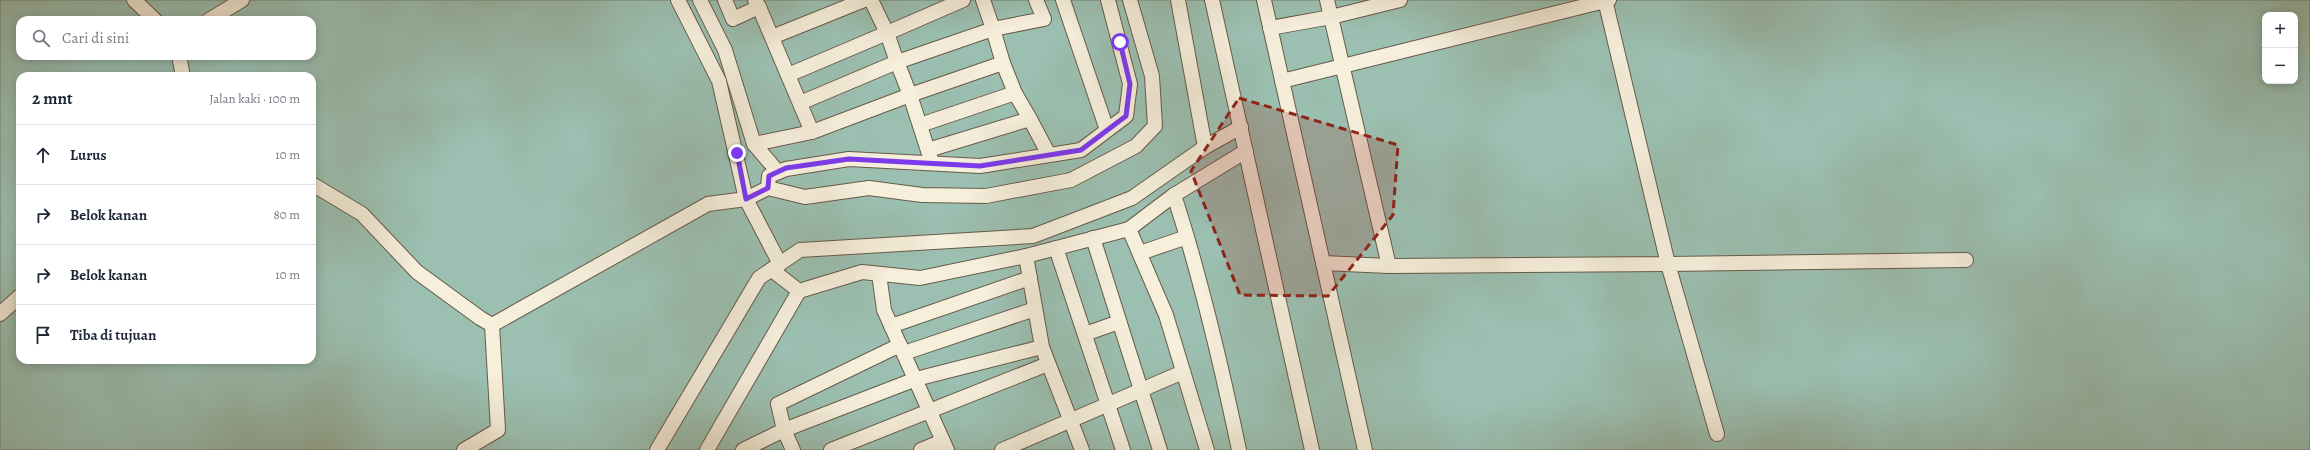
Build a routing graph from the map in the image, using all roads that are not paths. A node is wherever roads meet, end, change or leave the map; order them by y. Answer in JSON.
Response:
{"nodes":[{"id":1,"x":134,"y":0,"type":"edge"},
{"id":2,"x":242,"y":0,"type":"edge"},
{"id":3,"x":678,"y":0,"type":"edge"},
{"id":4,"x":700,"y":0,"type":"edge"},
{"id":5,"x":725,"y":0,"type":"edge"},
{"id":6,"x":864,"y":0,"type":"edge"},
{"id":7,"x":870,"y":0,"type":"edge"},
{"id":8,"x":963,"y":0,"type":"edge"},
{"id":9,"x":983,"y":0,"type":"edge"},
{"id":10,"x":1036,"y":0,"type":"edge"},
{"id":11,"x":1062,"y":0,"type":"edge"},
{"id":12,"x":1108,"y":0,"type":"edge"},
{"id":13,"x":1130,"y":0,"type":"edge"},
{"id":14,"x":1178,"y":0,"type":"edge"},
{"id":15,"x":1212,"y":0,"type":"edge"},
{"id":16,"x":1264,"y":0,"type":"edge"},
{"id":17,"x":1327,"y":0,"type":"edge"},
{"id":18,"x":1400,"y":0,"type":"edge"},
{"id":19,"x":1606,"y":0,"type":"edge"},
{"id":20,"x":757,"y":4,"type":"edge"},
{"id":21,"x":151,"y":16,"type":"edge"},
{"id":22,"x":216,"y":16,"type":"edge"},
{"id":23,"x":1331,"y":17,"type":"junction"},
{"id":24,"x":1270,"y":28,"type":"junction"},
{"id":25,"x":993,"y":29,"type":"junction"},
{"id":26,"x":887,"y":33,"type":"junction"},
{"id":27,"x":772,"y":37,"type":"junction"},
{"id":28,"x":180,"y":60,"type":"edge"},
{"id":29,"x":897,"y":62,"type":"junction"},
{"id":30,"x":1003,"y":63,"type":"junction"},
{"id":31,"x":1342,"y":65,"type":"junction"},
{"id":32,"x":182,"y":72,"type":"edge"},
{"id":33,"x":788,"y":75,"type":"junction"},
{"id":34,"x":1282,"y":81,"type":"junction"},
{"id":35,"x":1015,"y":93,"type":"junction"},
{"id":36,"x":910,"y":95,"type":"junction"},
{"id":37,"x":800,"y":102,"type":"junction"},
{"id":38,"x":1030,"y":119,"type":"junction"},
{"id":39,"x":920,"y":125,"type":"junction"},
{"id":40,"x":1241,"y":127,"type":"junction"},
{"id":41,"x":1107,"y":130,"type":"junction"},
{"id":42,"x":812,"y":132,"type":"junction"},
{"id":43,"x":754,"y":144,"type":"junction"},
{"id":44,"x":1205,"y":147,"type":"junction"},
{"id":45,"x":1246,"y":151,"type":"junction"},
{"id":46,"x":1049,"y":155,"type":"junction"},
{"id":47,"x":930,"y":156,"type":"junction"},
{"id":48,"x":778,"y":172,"type":"junction"},
{"id":49,"x":316,"y":186,"type":"edge"},
{"id":50,"x":768,"y":188,"type":"junction"},
{"id":51,"x":1174,"y":195,"type":"junction"},
{"id":52,"x":746,"y":199,"type":"junction"},
{"id":53,"x":1129,"y":229,"type":"junction"},
{"id":54,"x":1187,"y":237,"type":"junction"},
{"id":55,"x":1093,"y":238,"type":"junction"},
{"id":56,"x":1056,"y":248,"type":"junction"},
{"id":57,"x":1140,"y":253,"type":"junction"},
{"id":58,"x":1026,"y":256,"type":"junction"},
{"id":59,"x":1966,"y":260,"type":"dead end"},
{"id":60,"x":1323,"y":263,"type":"junction"},
{"id":61,"x":1668,"y":264,"type":"junction"},
{"id":62,"x":1389,"y":266,"type":"junction"},
{"id":63,"x":776,"y":267,"type":"junction"},
{"id":64,"x":879,"y":274,"type":"junction"},
{"id":65,"x":1030,"y":278,"type":"junction"},
{"id":66,"x":800,"y":291,"type":"junction"},
{"id":67,"x":16,"y":300,"type":"edge"},
{"id":68,"x":1035,"y":309,"type":"junction"},
{"id":69,"x":0,"y":314,"type":"edge"},
{"id":70,"x":1119,"y":322,"type":"junction"},
{"id":71,"x":492,"y":325,"type":"junction"},
{"id":72,"x":892,"y":326,"type":"junction"},
{"id":73,"x":1085,"y":334,"type":"junction"},
{"id":74,"x":1042,"y":347,"type":"junction"},
{"id":75,"x":902,"y":349,"type":"junction"},
{"id":76,"x":1048,"y":364,"type":"junction"},
{"id":77,"x":1183,"y":372,"type":"junction"},
{"id":78,"x":916,"y":379,"type":"junction"},
{"id":79,"x":1140,"y":390,"type":"junction"},
{"id":80,"x":1108,"y":404,"type":"junction"},
{"id":81,"x":929,"y":409,"type":"junction"},
{"id":82,"x":1069,"y":420,"type":"junction"},
{"id":83,"x":784,"y":430,"type":"junction"},
{"id":84,"x":1717,"y":434,"type":"dead end"},
{"id":85,"x":945,"y":445,"type":"edge"},
{"id":86,"x":464,"y":450,"type":"edge"},
{"id":87,"x":657,"y":450,"type":"edge"},
{"id":88,"x":707,"y":450,"type":"edge"},
{"id":89,"x":743,"y":450,"type":"edge"},
{"id":90,"x":793,"y":450,"type":"edge"},
{"id":91,"x":831,"y":450,"type":"edge"},
{"id":92,"x":921,"y":450,"type":"edge"},
{"id":93,"x":1002,"y":450,"type":"edge"},
{"id":94,"x":1082,"y":450,"type":"edge"},
{"id":95,"x":1123,"y":450,"type":"edge"},
{"id":96,"x":1160,"y":450,"type":"edge"},
{"id":97,"x":1207,"y":450,"type":"edge"},
{"id":98,"x":1239,"y":450,"type":"edge"},
{"id":99,"x":1312,"y":450,"type":"edge"},
{"id":100,"x":1365,"y":450,"type":"edge"}],
"edges":[{"from":1,"to":21,"type":"lane"},
{"from":2,"to":22,"type":"lane"},
{"from":3,"to":52,"type":"lane"},
{"from":4,"to":43,"type":"lane"},
{"from":5,"to":20,"type":"lane"},
{"from":6,"to":27,"type":"lane"},
{"from":7,"to":26,"type":"lane"},
{"from":8,"to":26,"type":"lane"},
{"from":9,"to":25,"type":"lane"},
{"from":10,"to":25,"type":"lane"},
{"from":11,"to":41,"type":"lane"},
{"from":12,"to":41,"type":"lane"},
{"from":13,"to":50,"type":"lane"},
{"from":14,"to":44,"type":"lane"},
{"from":15,"to":40,"type":"lane"},
{"from":16,"to":24,"type":"lane"},
{"from":17,"to":23,"type":"lane"},
{"from":18,"to":23,"type":"lane"},
{"from":19,"to":31,"type":"lane"},
{"from":19,"to":61,"type":"lane"},
{"from":20,"to":27,"type":"lane"},
{"from":23,"to":24,"type":"lane"},
{"from":23,"to":31,"type":"lane"},
{"from":24,"to":34,"type":"lane"},
{"from":25,"to":29,"type":"lane"},
{"from":25,"to":30,"type":"lane"},
{"from":26,"to":29,"type":"lane"},
{"from":26,"to":33,"type":"lane"},
{"from":27,"to":33,"type":"lane"},
{"from":28,"to":32,"type":"lane"},
{"from":29,"to":36,"type":"lane"},
{"from":29,"to":37,"type":"lane"},
{"from":30,"to":35,"type":"lane"},
{"from":30,"to":36,"type":"lane"},
{"from":31,"to":34,"type":"lane"},
{"from":31,"to":62,"type":"lane"},
{"from":33,"to":37,"type":"lane"},
{"from":34,"to":60,"type":"lane"},
{"from":35,"to":38,"type":"lane"},
{"from":35,"to":39,"type":"lane"},
{"from":36,"to":39,"type":"lane"},
{"from":36,"to":42,"type":"lane"},
{"from":37,"to":42,"type":"lane"},
{"from":38,"to":46,"type":"lane"},
{"from":38,"to":47,"type":"lane"},
{"from":39,"to":47,"type":"lane"},
{"from":40,"to":44,"type":"lane"},
{"from":40,"to":45,"type":"lane"},
{"from":41,"to":46,"type":"lane"},
{"from":42,"to":43,"type":"lane"},
{"from":43,"to":48,"type":"lane"},
{"from":44,"to":63,"type":"lane"},
{"from":45,"to":51,"type":"lane"},
{"from":45,"to":99,"type":"lane"},
{"from":46,"to":47,"type":"lane"},
{"from":47,"to":48,"type":"lane"},
{"from":48,"to":50,"type":"lane"},
{"from":49,"to":71,"type":"lane"},
{"from":50,"to":52,"type":"lane"},
{"from":51,"to":53,"type":"lane"},
{"from":51,"to":54,"type":"lane"},
{"from":52,"to":63,"type":"lane"},
{"from":52,"to":71,"type":"lane"},
{"from":53,"to":55,"type":"lane"},
{"from":53,"to":57,"type":"lane"},
{"from":54,"to":57,"type":"lane"},
{"from":54,"to":98,"type":"lane"},
{"from":55,"to":56,"type":"lane"},
{"from":55,"to":70,"type":"lane"},
{"from":56,"to":58,"type":"lane"},
{"from":56,"to":73,"type":"lane"},
{"from":57,"to":77,"type":"lane"},
{"from":58,"to":64,"type":"lane"},
{"from":58,"to":65,"type":"lane"},
{"from":59,"to":61,"type":"lane"},
{"from":60,"to":62,"type":"lane"},
{"from":60,"to":100,"type":"lane"},
{"from":61,"to":62,"type":"lane"},
{"from":61,"to":84,"type":"lane"},
{"from":63,"to":66,"type":"lane"},
{"from":63,"to":87,"type":"lane"},
{"from":64,"to":66,"type":"lane"},
{"from":64,"to":72,"type":"lane"},
{"from":65,"to":68,"type":"lane"},
{"from":65,"to":72,"type":"lane"},
{"from":66,"to":88,"type":"lane"},
{"from":67,"to":69,"type":"lane"},
{"from":68,"to":74,"type":"lane"},
{"from":68,"to":75,"type":"lane"},
{"from":70,"to":73,"type":"lane"},
{"from":70,"to":79,"type":"lane"},
{"from":71,"to":86,"type":"lane"},
{"from":72,"to":75,"type":"lane"},
{"from":73,"to":80,"type":"lane"},
{"from":74,"to":76,"type":"lane"},
{"from":74,"to":78,"type":"lane"},
{"from":75,"to":78,"type":"lane"},
{"from":75,"to":83,"type":"lane"},
{"from":76,"to":81,"type":"lane"},
{"from":76,"to":82,"type":"lane"},
{"from":77,"to":79,"type":"lane"},
{"from":77,"to":97,"type":"lane"},
{"from":78,"to":81,"type":"lane"},
{"from":78,"to":83,"type":"lane"},
{"from":79,"to":80,"type":"lane"},
{"from":79,"to":96,"type":"lane"},
{"from":80,"to":82,"type":"lane"},
{"from":80,"to":95,"type":"lane"},
{"from":81,"to":85,"type":"lane"},
{"from":81,"to":91,"type":"lane"},
{"from":82,"to":93,"type":"lane"},
{"from":82,"to":94,"type":"lane"},
{"from":83,"to":89,"type":"lane"},
{"from":83,"to":90,"type":"lane"},
{"from":85,"to":92,"type":"lane"}]}
